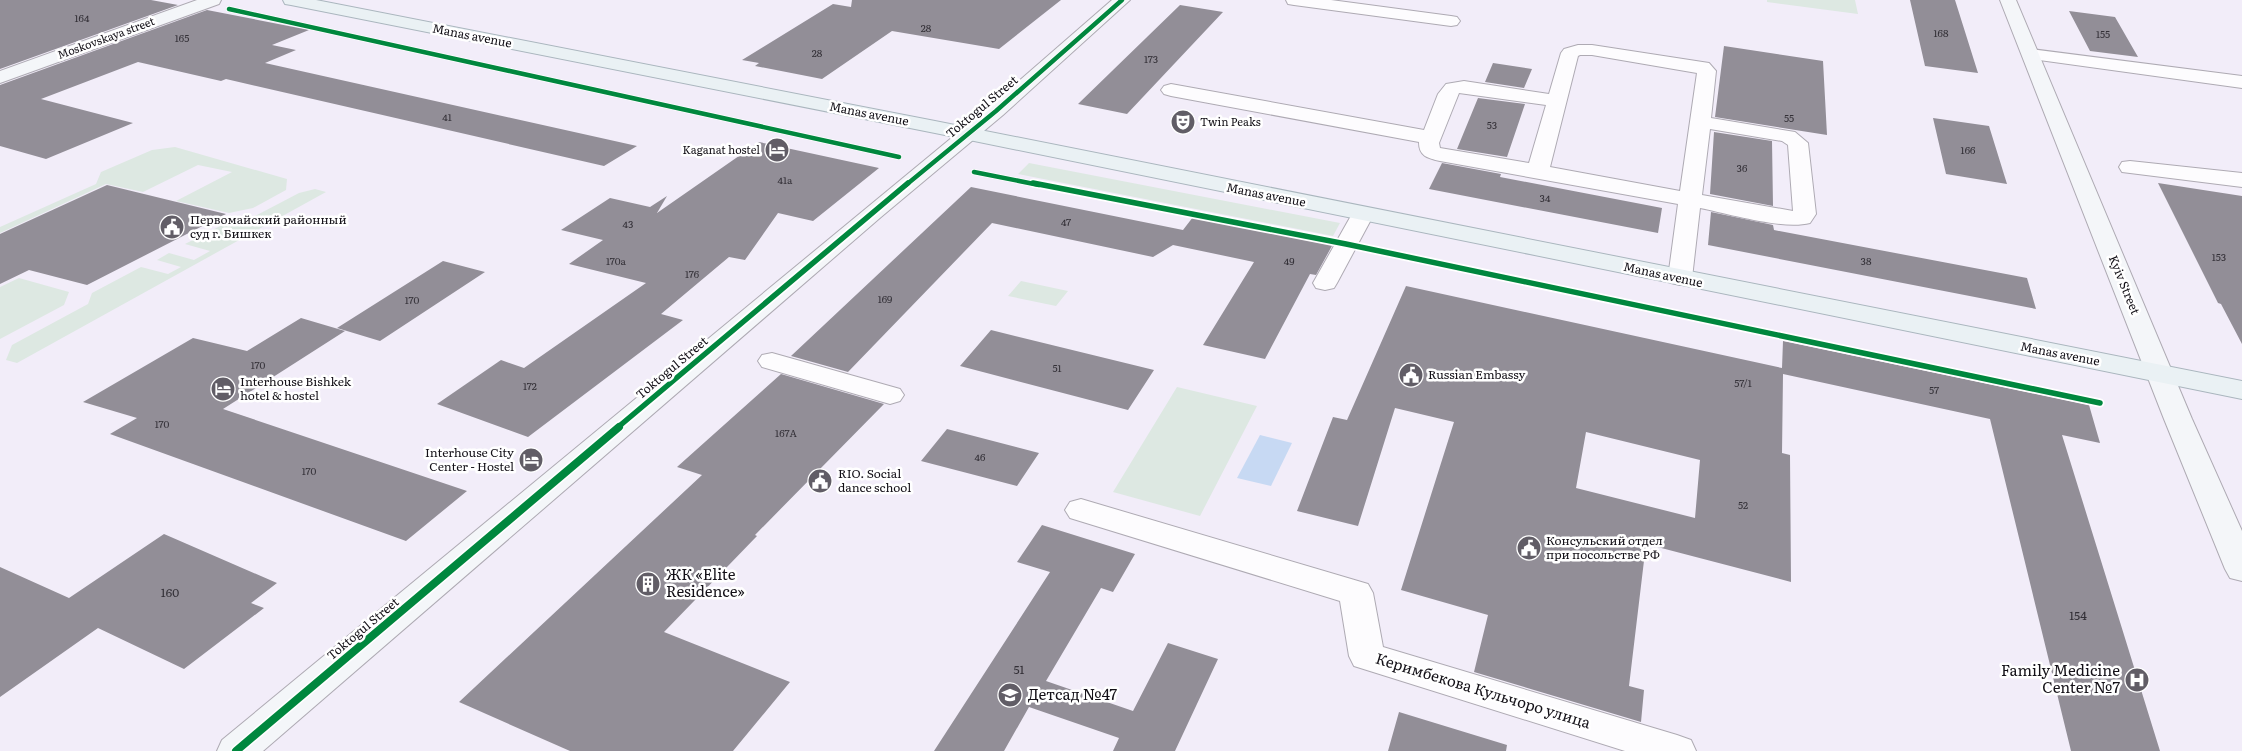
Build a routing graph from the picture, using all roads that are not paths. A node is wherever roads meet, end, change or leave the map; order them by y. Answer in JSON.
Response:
{"nodes":[{"id":1,"x":213,"y":0,"type":"edge"},
{"id":2,"x":290,"y":0,"type":"edge"},
{"id":3,"x":1122,"y":0,"type":"edge"},
{"id":4,"x":1294,"y":0,"type":"edge"},
{"id":5,"x":2008,"y":0,"type":"edge"},
{"id":6,"x":1451,"y":22,"type":"dead end"},
{"id":7,"x":2031,"y":54,"type":"junction"},
{"id":8,"x":0,"y":77,"type":"edge"},
{"id":9,"x":2242,"y":82,"type":"edge"},
{"id":10,"x":1171,"y":90,"type":"dead end"},
{"id":11,"x":1557,"y":101,"type":"junction"},
{"id":12,"x":1701,"y":122,"type":"junction"},
{"id":13,"x":969,"y":134,"type":"junction"},
{"id":14,"x":1431,"y":138,"type":"junction"},
{"id":15,"x":2130,"y":167,"type":"dead end"},
{"id":16,"x":1538,"y":171,"type":"junction"},
{"id":17,"x":2242,"y":180,"type":"edge"},
{"id":18,"x":1691,"y":200,"type":"junction"},
{"id":19,"x":1363,"y":214,"type":"junction"},
{"id":20,"x":1680,"y":278,"type":"junction"},
{"id":21,"x":1325,"y":283,"type":"dead end"},
{"id":22,"x":772,"y":361,"type":"dead end"},
{"id":23,"x":2161,"y":375,"type":"junction"},
{"id":24,"x":2242,"y":390,"type":"edge"},
{"id":25,"x":890,"y":395,"type":"dead end"},
{"id":26,"x":1081,"y":510,"type":"dead end"},
{"id":27,"x":2242,"y":569,"type":"edge"},
{"id":28,"x":236,"y":751,"type":"edge"},
{"id":29,"x":1678,"y":751,"type":"edge"}],
"edges":[{"from":1,"to":8,"type":"main road","name":"Moskovskaya street"},
{"from":2,"to":13,"type":"main road","name":"Manas avenue"},
{"from":3,"to":13,"type":"main road","name":"Toktogul Street"},
{"from":4,"to":6,"type":"street"},
{"from":5,"to":7,"type":"main road","name":"Kyiv Street"},
{"from":7,"to":9,"type":"street"},
{"from":7,"to":23,"type":"main road","name":"Kyiv Street"},
{"from":10,"to":14,"type":"street"},
{"from":11,"to":12,"type":"street"},
{"from":11,"to":14,"type":"street"},
{"from":11,"to":16,"type":"street"},
{"from":12,"to":18,"type":"street"},
{"from":12,"to":18,"type":"street"},
{"from":13,"to":19,"type":"main road","name":"Manas avenue"},
{"from":13,"to":28,"type":"main road","name":"Toktogul Street"},
{"from":14,"to":16,"type":"street"},
{"from":15,"to":17,"type":"street"},
{"from":16,"to":18,"type":"street"},
{"from":18,"to":20,"type":"street"},
{"from":19,"to":20,"type":"main road","name":"Manas avenue"},
{"from":19,"to":21,"type":"street"},
{"from":20,"to":23,"type":"main road","name":"Manas avenue"},
{"from":22,"to":25,"type":"street"},
{"from":23,"to":24,"type":"main road","name":"Manas avenue"},
{"from":23,"to":27,"type":"main road","name":"Kyiv Street"},
{"from":26,"to":29,"type":"street","name":"Керимбекова Кульчоро улица"}]}
